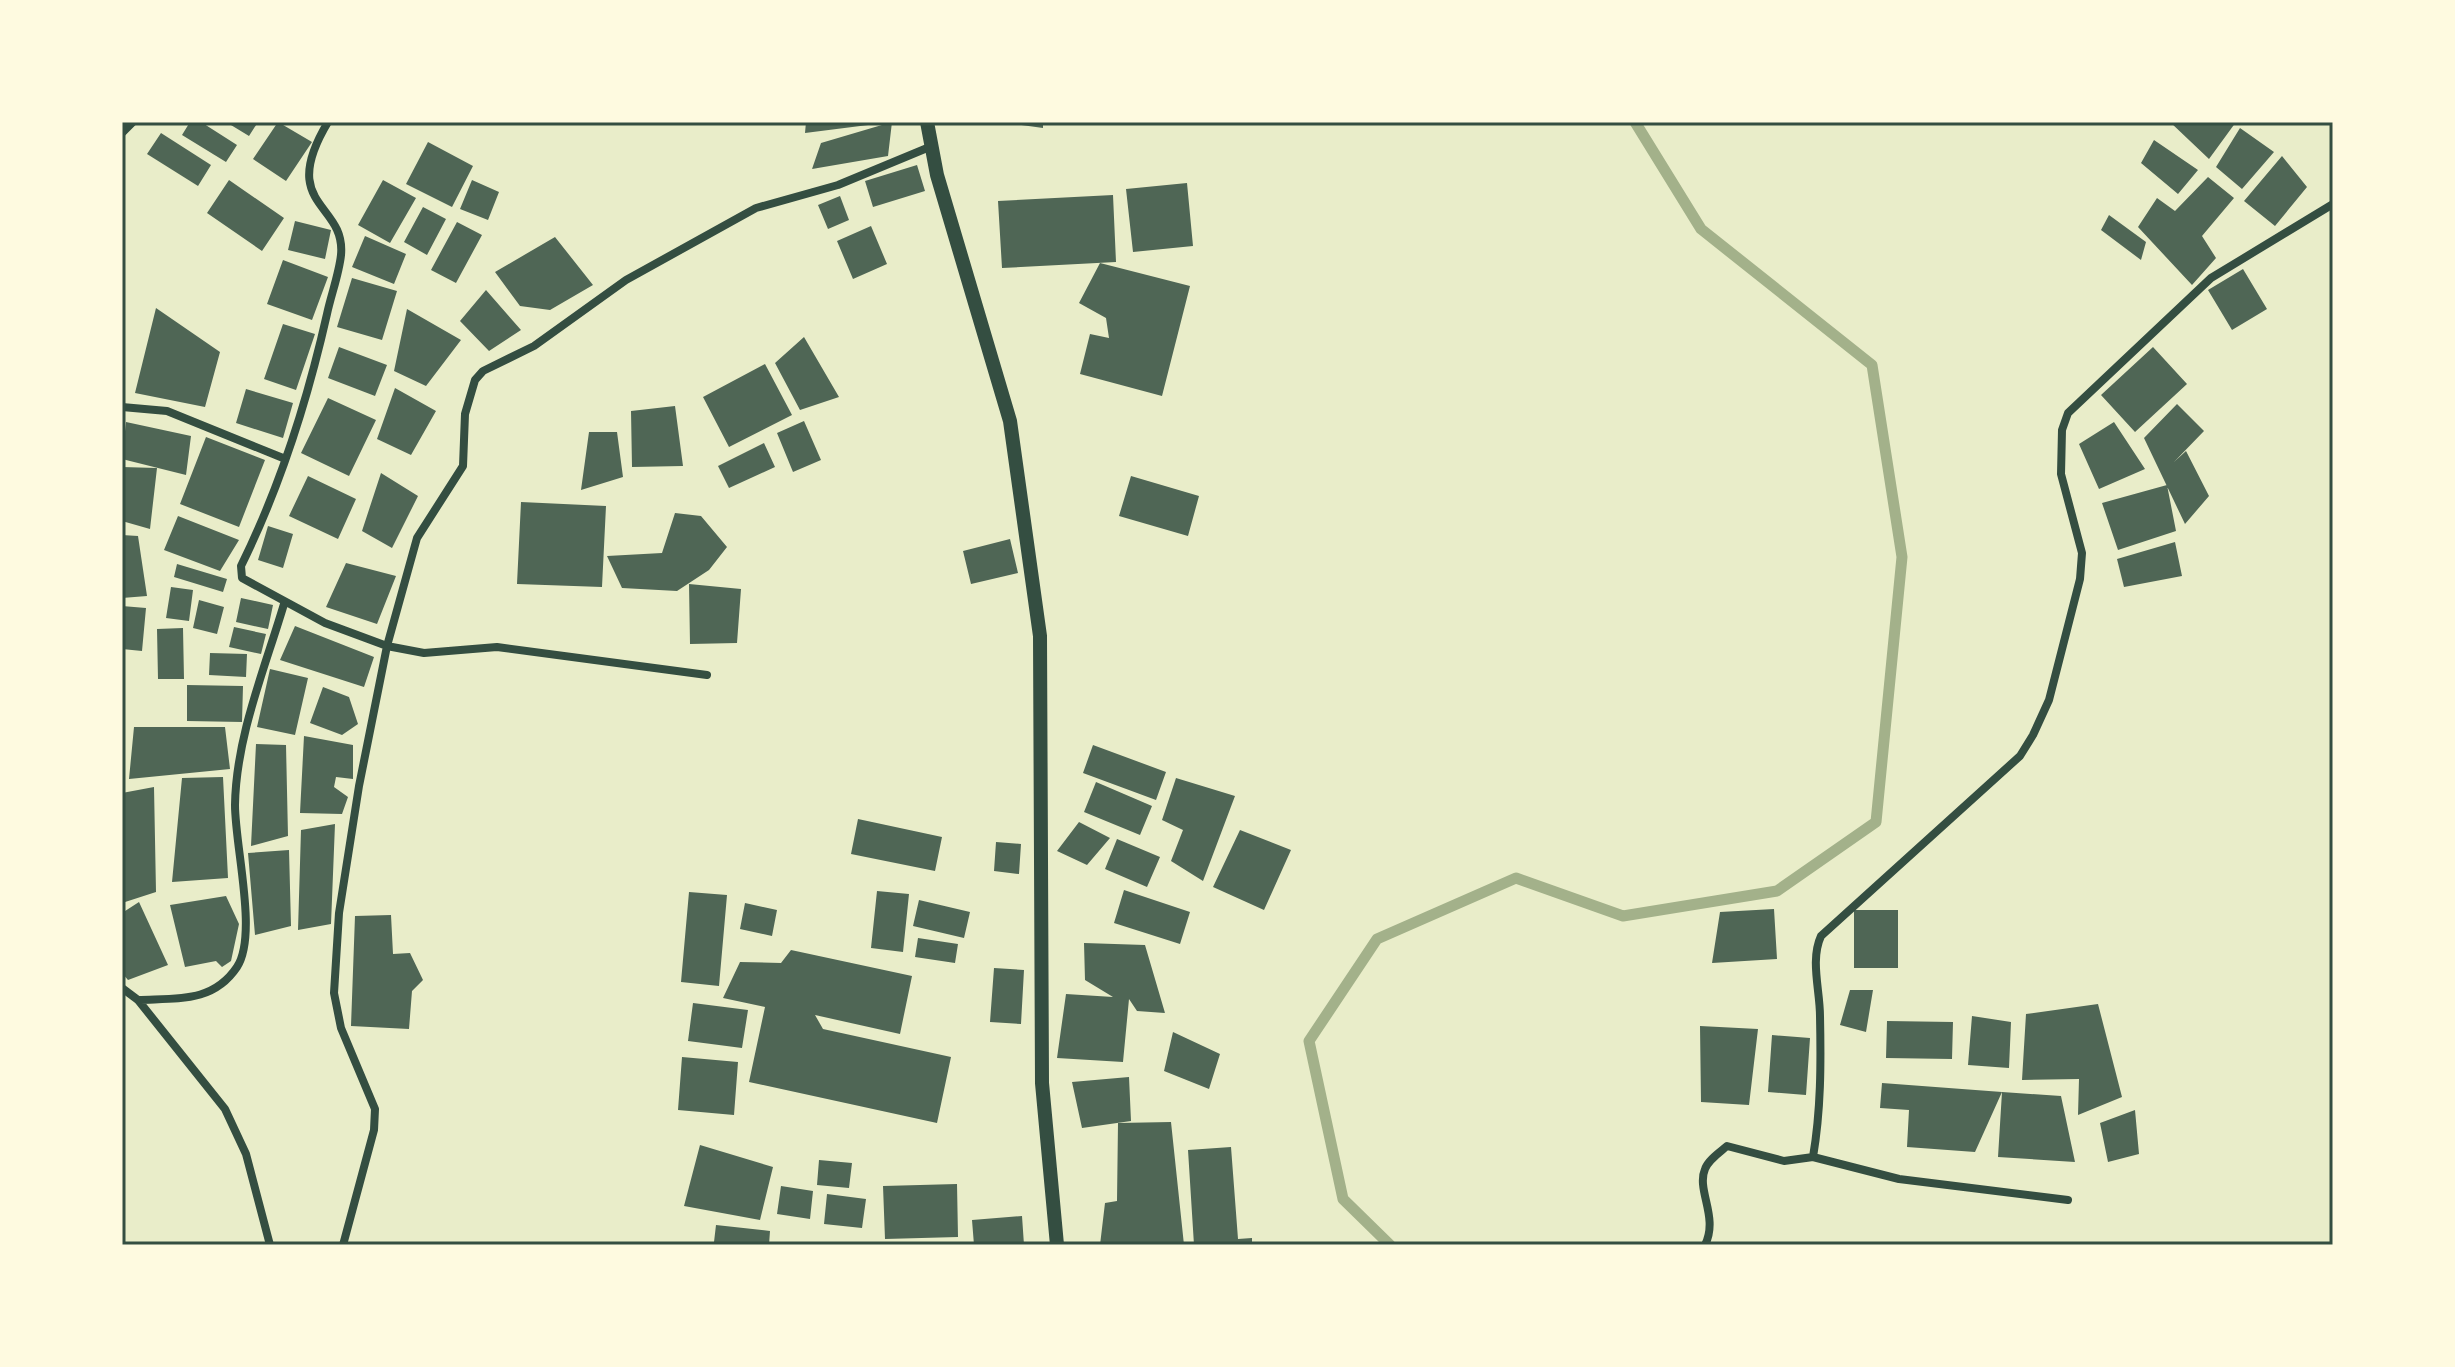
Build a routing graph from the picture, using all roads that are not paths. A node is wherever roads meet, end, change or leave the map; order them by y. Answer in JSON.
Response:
{"nodes":[{"id":1,"x":133,"y":122,"type":"edge"},
{"id":2,"x":328,"y":122,"type":"edge"},
{"id":3,"x":927,"y":122,"type":"edge"},
{"id":4,"x":122,"y":133,"type":"edge"},
{"id":5,"x":932,"y":146,"type":"junction"},
{"id":6,"x":2333,"y":204,"type":"edge"},
{"id":7,"x":122,"y":407,"type":"edge"},
{"id":8,"x":283,"y":458,"type":"junction"},
{"id":9,"x":284,"y":604,"type":"junction"},
{"id":10,"x":387,"y":646,"type":"junction"},
{"id":11,"x":707,"y":675,"type":"dead end"},
{"id":12,"x":122,"y":988,"type":"edge"},
{"id":13,"x":138,"y":1000,"type":"junction"},
{"id":14,"x":1813,"y":1157,"type":"junction"},
{"id":15,"x":2068,"y":1200,"type":"dead end"},
{"id":16,"x":270,"y":1245,"type":"edge"},
{"id":17,"x":343,"y":1245,"type":"edge"},
{"id":18,"x":1057,"y":1245,"type":"edge"},
{"id":19,"x":1705,"y":1245,"type":"edge"}],
"edges":[{"from":1,"to":4,"type":"street"},
{"from":2,"to":8,"type":"street"},
{"from":3,"to":5,"type":"street"},
{"from":5,"to":10,"type":"street"},
{"from":5,"to":18,"type":"street"},
{"from":6,"to":14,"type":"street"},
{"from":7,"to":8,"type":"street"},
{"from":8,"to":9,"type":"street"},
{"from":9,"to":10,"type":"street"},
{"from":9,"to":13,"type":"street"},
{"from":10,"to":11,"type":"street"},
{"from":10,"to":17,"type":"street"},
{"from":12,"to":13,"type":"street"},
{"from":13,"to":16,"type":"street"},
{"from":14,"to":15,"type":"street"},
{"from":14,"to":19,"type":"street"}]}
